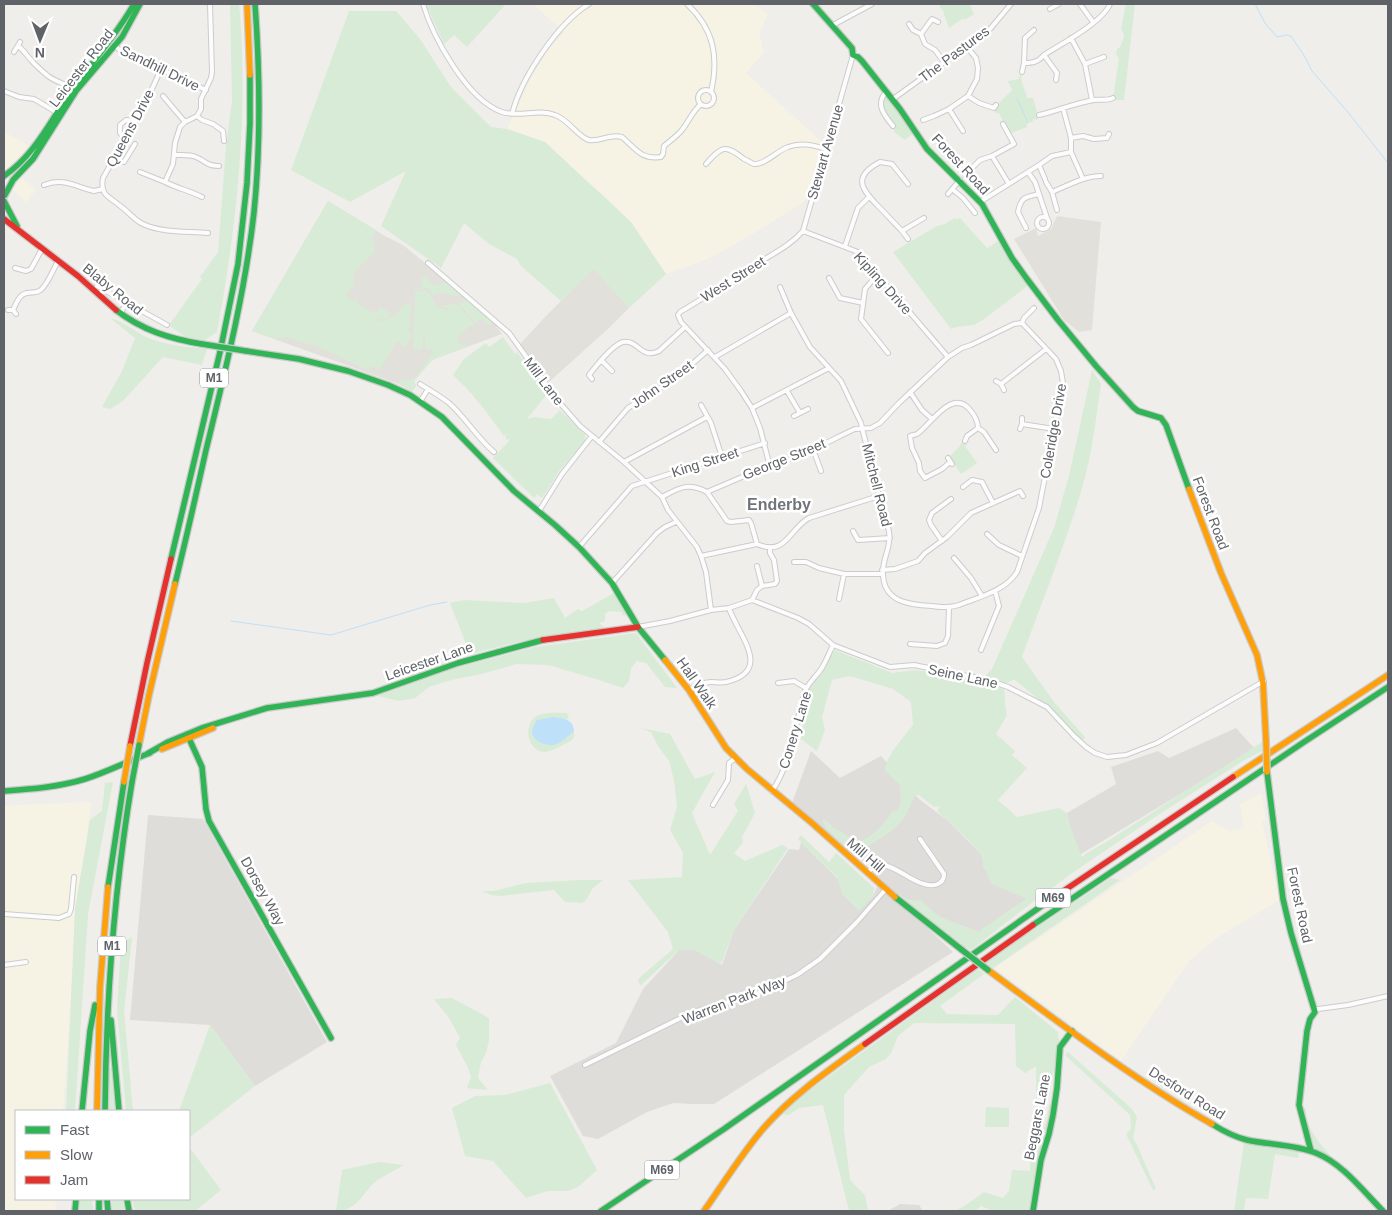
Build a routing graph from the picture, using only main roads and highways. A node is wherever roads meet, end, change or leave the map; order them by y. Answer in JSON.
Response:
{"nodes":[{"id":1,"x":134,"y":4,"type":"edge"},
{"id":2,"x":140,"y":4,"type":"edge"},
{"id":3,"x":247,"y":4,"type":"edge"},
{"id":4,"x":256,"y":4,"type":"edge"},
{"id":5,"x":813,"y":4,"type":"edge"},
{"id":6,"x":4,"y":176,"type":"edge"},
{"id":7,"x":4,"y":198,"type":"edge"},
{"id":8,"x":4,"y":219,"type":"edge"},
{"id":9,"x":20,"y":230,"type":"junction"},
{"id":10,"x":478,"y":454,"type":"joint"},
{"id":11,"x":638,"y":627,"type":"junction"},
{"id":12,"x":1388,"y":675,"type":"edge"},
{"id":13,"x":1388,"y":687,"type":"edge"},
{"id":14,"x":229,"y":720,"type":"junction"},
{"id":15,"x":204,"y":732,"type":"junction"},
{"id":16,"x":188,"y":736,"type":"junction"},
{"id":17,"x":178,"y":743,"type":"junction"},
{"id":18,"x":194,"y":749,"type":"junction"},
{"id":19,"x":147,"y":754,"type":"junction"},
{"id":20,"x":734,"y":756,"type":"joint"},
{"id":21,"x":4,"y":791,"type":"edge"},
{"id":22,"x":969,"y":956,"type":"junction"},
{"id":23,"x":111,"y":966,"type":"junction"},
{"id":24,"x":988,"y":970,"type":"joint"},
{"id":25,"x":101,"y":971,"type":"junction"},
{"id":26,"x":1072,"y":1031,"type":"junction"},
{"id":27,"x":331,"y":1038,"type":"dead end"},
{"id":28,"x":82,"y":1110,"type":"edge"},
{"id":29,"x":97,"y":1110,"type":"edge"},
{"id":30,"x":105,"y":1110,"type":"edge"},
{"id":31,"x":119,"y":1110,"type":"edge"},
{"id":32,"x":1311,"y":1151,"type":"junction"},
{"id":33,"x":601,"y":1211,"type":"edge"},
{"id":34,"x":704,"y":1211,"type":"edge"},
{"id":35,"x":1033,"y":1211,"type":"edge"},
{"id":36,"x":1383,"y":1211,"type":"edge"}],
"edges":[{"from":1,"to":6,"type":"main road","name":"Leicester Road"},
{"from":2,"to":7,"type":"main road","name":"Leicester Road"},
{"from":3,"to":25,"type":"main road","number":"M1","bridge":true},
{"from":4,"to":23,"type":"main road","number":"M1","bridge":true},
{"from":5,"to":32,"type":"main road","name":"Forest Road","bridge":true},
{"from":7,"to":9,"type":"main road","name":"Blaby Road"},
{"from":8,"to":9,"type":"main road","name":"Blaby Road"},
{"from":9,"to":10,"type":"main road","name":"Blaby Road","bridge":true},
{"from":10,"to":11,"type":"main road","name":"Hall Walk"},
{"from":11,"to":14,"type":"main road","name":"Leicester Lane"},
{"from":11,"to":20,"type":"main road","name":"Hall Walk"},
{"from":12,"to":22,"type":"main road","number":"M69"},
{"from":13,"to":34,"type":"main road","number":"M69"},
{"from":14,"to":15,"type":"main road","name":"Leicester Lane"},
{"from":14,"to":16,"type":"main road","name":"Leicester Lane"},
{"from":15,"to":16,"type":"main road","name":"Leicester Lane"},
{"from":15,"to":18,"type":"main road"},
{"from":16,"to":17,"type":"main road","name":"Leicester Lane"},
{"from":16,"to":18,"type":"main road","name":"Dorsey Way"},
{"from":16,"to":19,"type":"main road","name":"Leicester Lane"},
{"from":17,"to":18,"type":"main road"},
{"from":17,"to":19,"type":"main road","name":"Leicester Lane"},
{"from":18,"to":27,"type":"main road","name":"Dorsey Way"},
{"from":19,"to":21,"type":"main road","name":"Leicester Lane"},
{"from":20,"to":22,"type":"main road","name":"Mill Hill","bridge":true},
{"from":22,"to":24,"type":"main road","name":"Mill Hill","bridge":true},
{"from":22,"to":33,"type":"main road","number":"M69"},
{"from":23,"to":30,"type":"main road","number":"M1"},
{"from":23,"to":31,"type":"main road"},
{"from":24,"to":26,"type":"main road","name":"Desford Road"},
{"from":25,"to":28,"type":"main road"},
{"from":25,"to":29,"type":"main road","number":"M1"},
{"from":26,"to":32,"type":"main road","name":"Desford Road"},
{"from":26,"to":35,"type":"main road","name":"Beggars Lane"},
{"from":32,"to":36,"type":"main road","name":"Desford Road"}]}
